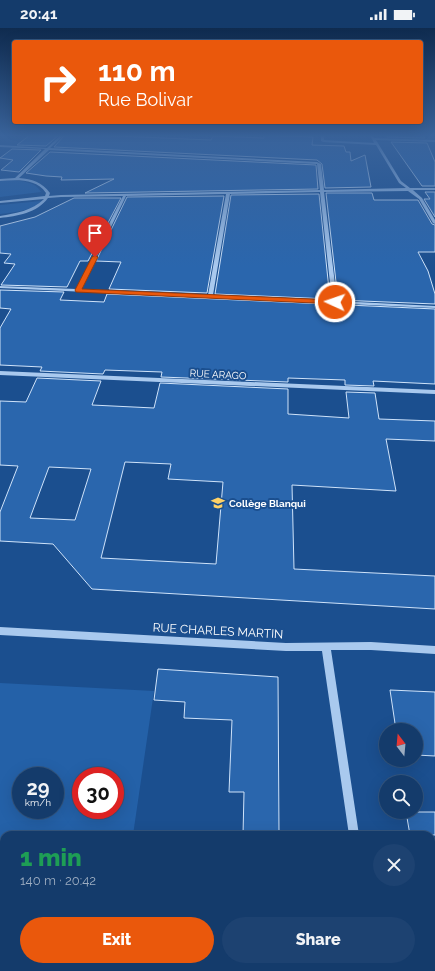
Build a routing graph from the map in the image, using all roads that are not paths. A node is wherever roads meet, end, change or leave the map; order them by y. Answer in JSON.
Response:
{"nodes":[{"id":1,"x":16,"y":179,"type":"joint"},
{"id":2,"x":321,"y":179,"type":"edge"},
{"id":3,"x":398,"y":179,"type":"edge"},
{"id":4,"x":0,"y":180,"type":"edge"},
{"id":5,"x":435,"y":189,"type":"edge"},
{"id":6,"x":409,"y":190,"type":"junction"},
{"id":7,"x":323,"y":192,"type":"junction"},
{"id":8,"x":228,"y":193,"type":"junction"},
{"id":9,"x":125,"y":195,"type":"junction"},
{"id":10,"x":47,"y":197,"type":"junction"},
{"id":11,"x":0,"y":202,"type":"edge"},
{"id":12,"x":0,"y":217,"type":"edge"},
{"id":13,"x":435,"y":223,"type":"edge"},
{"id":14,"x":0,"y":287,"type":"edge"},
{"id":15,"x":78,"y":290,"type":"junction"},
{"id":16,"x":210,"y":296,"type":"junction"},
{"id":17,"x":335,"y":302,"type":"junction"},
{"id":18,"x":435,"y":307,"type":"edge"},
{"id":19,"x":0,"y":373,"type":"edge"},
{"id":20,"x":435,"y":392,"type":"edge"},
{"id":21,"x":0,"y":631,"type":"edge"},
{"id":22,"x":326,"y":646,"type":"junction"},
{"id":23,"x":435,"y":650,"type":"edge"},
{"id":24,"x":353,"y":831,"type":"edge"}],
"edges":[{"from":1,"to":4,"type":"street"},
{"from":1,"to":10,"type":"street"},
{"from":2,"to":7,"type":"street"},
{"from":3,"to":6,"type":"street"},
{"from":5,"to":6,"type":"street"},
{"from":6,"to":7,"type":"street"},
{"from":6,"to":13,"type":"street"},
{"from":7,"to":8,"type":"street"},
{"from":7,"to":17,"type":"street"},
{"from":8,"to":9,"type":"street"},
{"from":8,"to":16,"type":"street"},
{"from":9,"to":10,"type":"street"},
{"from":9,"to":15,"type":"street"},
{"from":10,"to":11,"type":"street"},
{"from":10,"to":12,"type":"street"},
{"from":14,"to":15,"type":"street"},
{"from":15,"to":16,"type":"street"},
{"from":16,"to":17,"type":"street"},
{"from":17,"to":18,"type":"street"},
{"from":19,"to":20,"type":"street","name":"RUE ARAGO"},
{"from":21,"to":22,"type":"street","name":"RUE CHARLES MARTIN"},
{"from":22,"to":23,"type":"street","name":"RUE CHARLES MARTIN"},
{"from":22,"to":24,"type":"street"}]}
